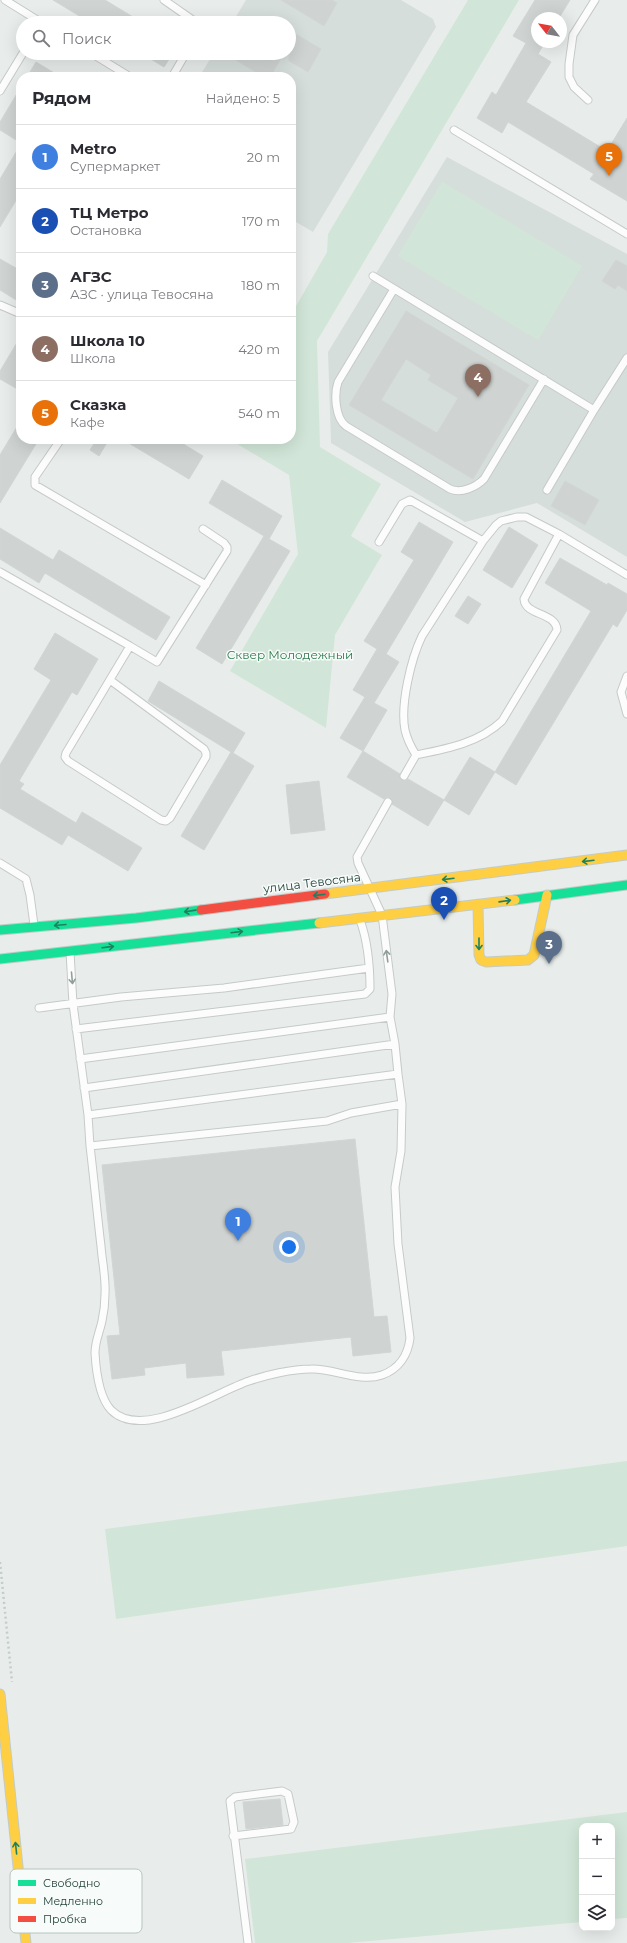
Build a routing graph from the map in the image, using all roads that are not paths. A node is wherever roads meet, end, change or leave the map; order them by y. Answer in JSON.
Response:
{"nodes":[{"id":1,"x":5,"y":0,"type":"edge"},
{"id":2,"x":164,"y":0,"type":"edge"},
{"id":3,"x":595,"y":0,"type":"edge"},
{"id":4,"x":31,"y":16,"type":"edge"},
{"id":5,"x":187,"y":16,"type":"edge"},
{"id":6,"x":19,"y":60,"type":"edge"},
{"id":7,"x":103,"y":60,"type":"edge"},
{"id":8,"x":182,"y":60,"type":"edge"},
{"id":9,"x":122,"y":72,"type":"edge"},
{"id":10,"x":175,"y":72,"type":"edge"},
{"id":11,"x":0,"y":91,"type":"edge"},
{"id":12,"x":588,"y":100,"type":"dead end"},
{"id":13,"x":454,"y":130,"type":"dead end"},
{"id":14,"x":627,"y":234,"type":"edge"},
{"id":15,"x":373,"y":276,"type":"dead end"},
{"id":16,"x":394,"y":289,"type":"junction"},
{"id":17,"x":0,"y":305,"type":"edge"},
{"id":18,"x":16,"y":312,"type":"edge"},
{"id":19,"x":627,"y":358,"type":"edge"},
{"id":20,"x":544,"y":379,"type":"junction"},
{"id":21,"x":594,"y":410,"type":"junction"},
{"id":22,"x":58,"y":444,"type":"edge"},
{"id":23,"x":547,"y":490,"type":"dead end"},
{"id":24,"x":203,"y":529,"type":"dead end"},
{"id":25,"x":559,"y":534,"type":"junction"},
{"id":26,"x":483,"y":541,"type":"junction"},
{"id":27,"x":379,"y":542,"type":"dead end"},
{"id":28,"x":0,"y":572,"type":"edge"},
{"id":29,"x":627,"y":575,"type":"edge"},
{"id":30,"x":206,"y":585,"type":"junction"},
{"id":31,"x":130,"y":646,"type":"junction"},
{"id":32,"x":627,"y":676,"type":"edge"},
{"id":33,"x":110,"y":680,"type":"junction"},
{"id":34,"x":627,"y":714,"type":"edge"},
{"id":35,"x":416,"y":755,"type":"junction"},
{"id":36,"x":404,"y":776,"type":"dead end"},
{"id":37,"x":388,"y":802,"type":"dead end"},
{"id":38,"x":627,"y":856,"type":"edge"},
{"id":39,"x":0,"y":863,"type":"edge"},
{"id":40,"x":627,"y":885,"type":"edge"},
{"id":41,"x":370,"y":889,"type":"junction"},
{"id":42,"x":547,"y":895,"type":"junction"},
{"id":43,"x":478,"y":905,"type":"junction"},
{"id":44,"x":382,"y":915,"type":"junction"},
{"id":45,"x":359,"y":918,"type":"junction"},
{"id":46,"x":34,"y":928,"type":"junction"},
{"id":47,"x":0,"y":930,"type":"edge"},
{"id":48,"x":70,"y":952,"type":"junction"},
{"id":49,"x":0,"y":959,"type":"edge"},
{"id":50,"x":369,"y":968,"type":"junction"},
{"id":51,"x":73,"y":1004,"type":"junction"},
{"id":52,"x":39,"y":1008,"type":"dead end"},
{"id":53,"x":390,"y":1017,"type":"junction"},
{"id":54,"x":76,"y":1029,"type":"junction"},
{"id":55,"x":395,"y":1044,"type":"junction"},
{"id":56,"x":80,"y":1059,"type":"junction"},
{"id":57,"x":398,"y":1074,"type":"junction"},
{"id":58,"x":84,"y":1088,"type":"junction"},
{"id":59,"x":402,"y":1104,"type":"junction"},
{"id":60,"x":88,"y":1115,"type":"junction"},
{"id":61,"x":90,"y":1146,"type":"junction"},
{"id":62,"x":0,"y":1694,"type":"edge"},
{"id":63,"x":234,"y":1836,"type":"junction"},
{"id":64,"x":18,"y":1869,"type":"edge"},
{"id":65,"x":25,"y":1933,"type":"edge"},
{"id":66,"x":26,"y":1943,"type":"edge"},
{"id":67,"x":248,"y":1943,"type":"edge"}],
"edges":[{"from":1,"to":4,"type":"lane"},
{"from":2,"to":5,"type":"lane"},
{"from":3,"to":12,"type":"lane"},
{"from":6,"to":11,"type":"lane"},
{"from":7,"to":9,"type":"lane"},
{"from":8,"to":10,"type":"lane"},
{"from":13,"to":14,"type":"lane"},
{"from":15,"to":16,"type":"lane"},
{"from":16,"to":20,"type":"lane"},
{"from":16,"to":20,"type":"lane"},
{"from":17,"to":18,"type":"lane"},
{"from":19,"to":21,"type":"lane"},
{"from":20,"to":21,"type":"lane"},
{"from":21,"to":23,"type":"lane"},
{"from":22,"to":30,"type":"lane"},
{"from":24,"to":30,"type":"lane"},
{"from":25,"to":26,"type":"lane"},
{"from":25,"to":29,"type":"lane"},
{"from":25,"to":35,"type":"lane"},
{"from":26,"to":27,"type":"lane"},
{"from":26,"to":35,"type":"lane"},
{"from":28,"to":31,"type":"lane"},
{"from":30,"to":31,"type":"lane"},
{"from":31,"to":33,"type":"lane"},
{"from":32,"to":34,"type":"lane"},
{"from":33,"to":33,"type":"lane"},
{"from":35,"to":36,"type":"lane"},
{"from":37,"to":41,"type":"lane"},
{"from":38,"to":41,"type":"street","name":"улица Тевосяна","one_way":true},
{"from":39,"to":46,"type":"lane"},
{"from":40,"to":42,"type":"street"},
{"from":41,"to":44,"type":"lane"},
{"from":41,"to":46,"type":"street","name":"улица Тевосяна","one_way":true},
{"from":43,"to":42,"type":"street","one_way":true},
{"from":43,"to":42,"type":"street","one_way":true},
{"from":43,"to":44,"type":"street"},
{"from":44,"to":45,"type":"street"},
{"from":53,"to":44,"type":"lane","one_way":true},
{"from":48,"to":45,"type":"street","one_way":true},
{"from":45,"to":50,"type":"lane"},
{"from":46,"to":47,"type":"street","name":"улица Тевосяна"},
{"from":48,"to":49,"type":"street"},
{"from":48,"to":51,"type":"lane","one_way":true},
{"from":50,"to":51,"type":"lane"},
{"from":50,"to":54,"type":"lane"},
{"from":51,"to":52,"type":"lane"},
{"from":51,"to":54,"type":"lane"},
{"from":53,"to":55,"type":"lane"},
{"from":53,"to":56,"type":"lane"},
{"from":54,"to":56,"type":"lane"},
{"from":55,"to":57,"type":"lane"},
{"from":55,"to":58,"type":"lane"},
{"from":56,"to":58,"type":"lane"},
{"from":57,"to":59,"type":"lane"},
{"from":57,"to":60,"type":"lane"},
{"from":58,"to":60,"type":"lane"},
{"from":59,"to":61,"type":"lane"},
{"from":59,"to":61,"type":"lane"},
{"from":60,"to":61,"type":"lane"},
{"from":64,"to":62,"type":"street","one_way":true},
{"from":63,"to":63,"type":"lane"},
{"from":63,"to":67,"type":"lane"},
{"from":66,"to":65,"type":"street","one_way":true}]}
